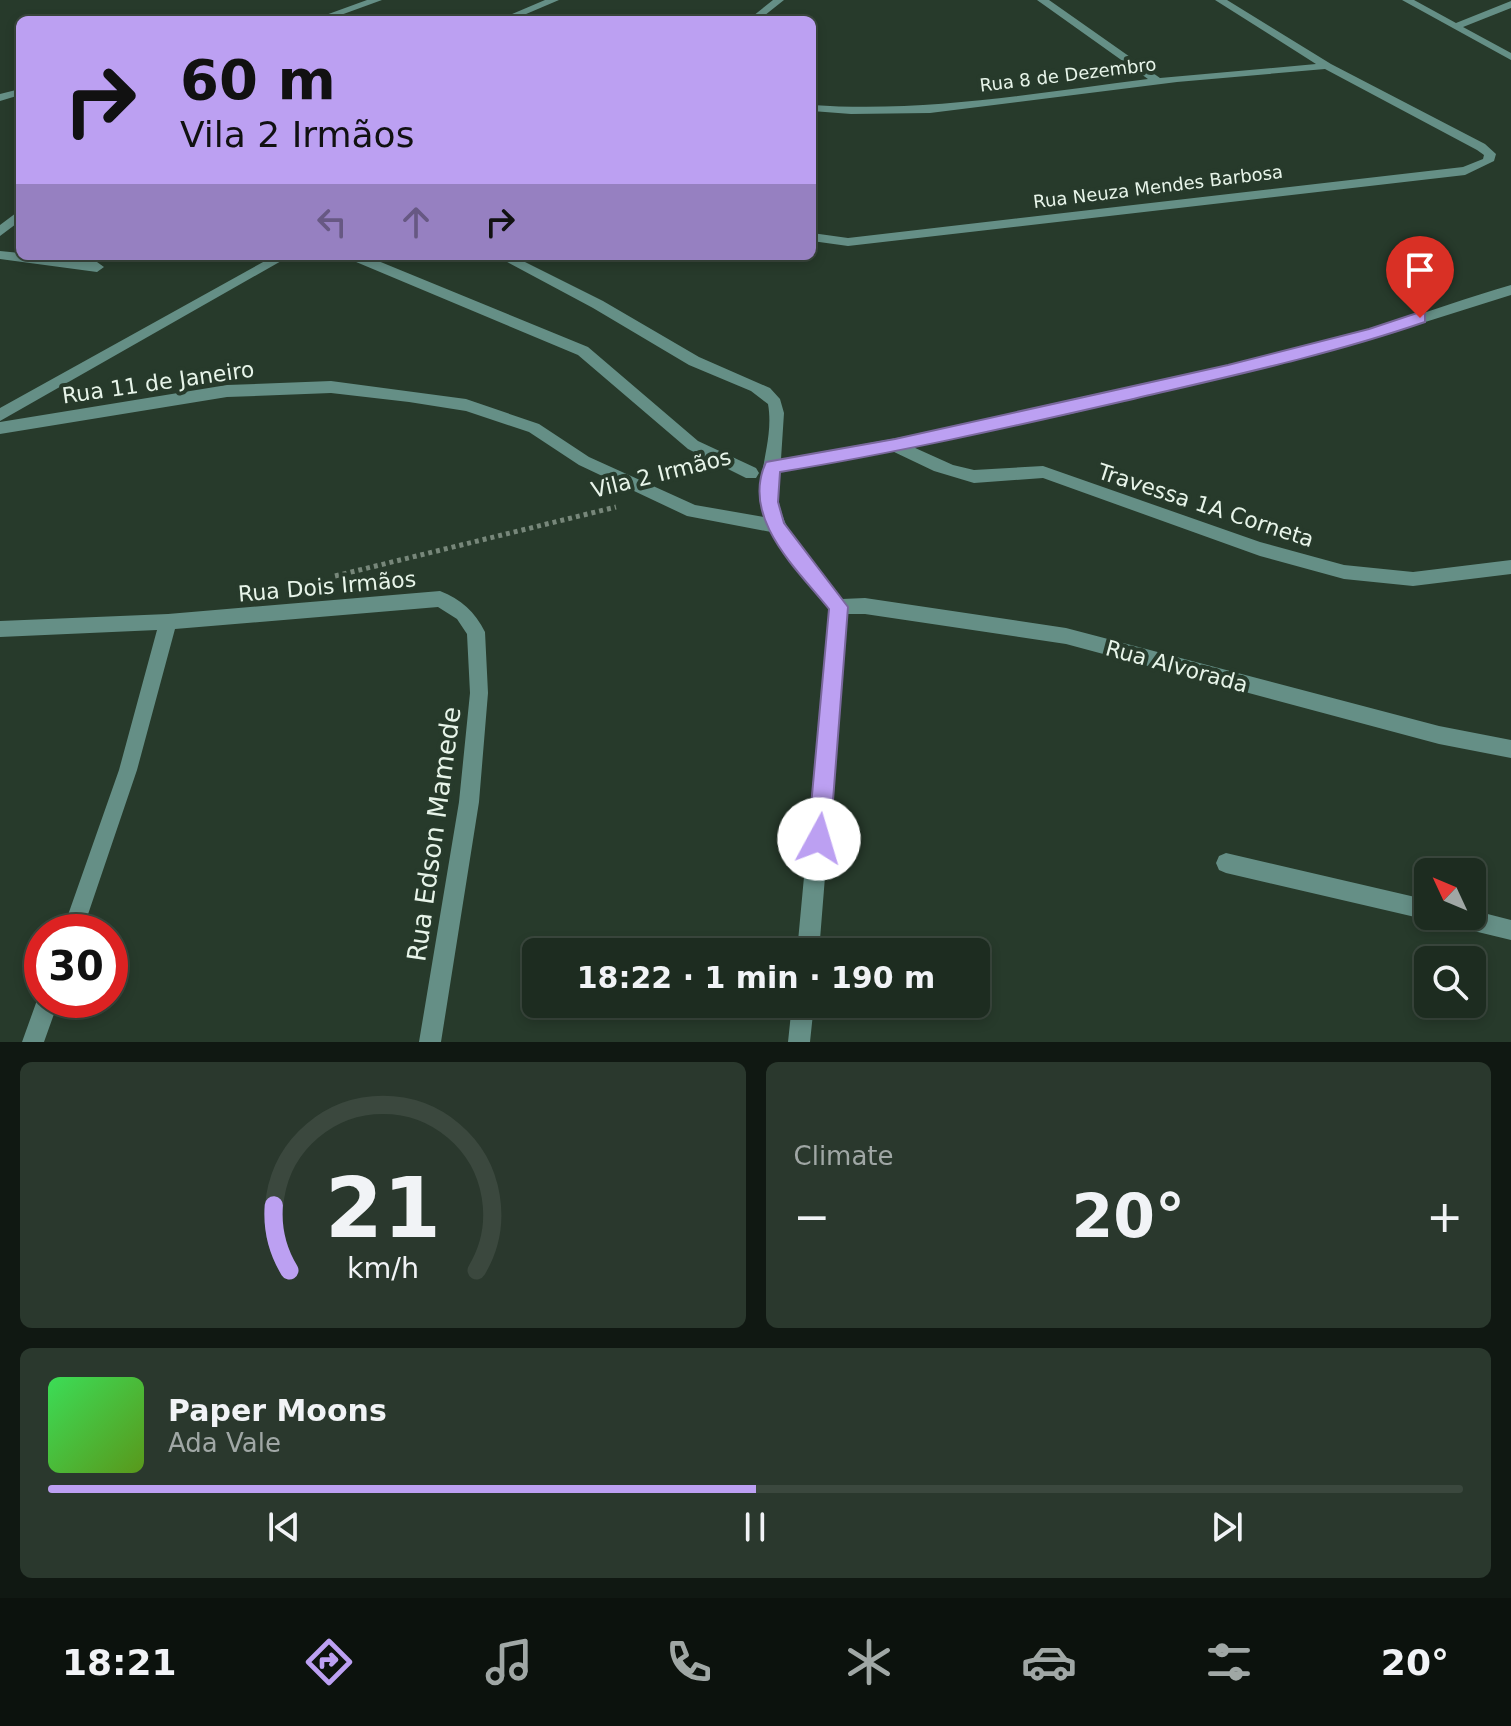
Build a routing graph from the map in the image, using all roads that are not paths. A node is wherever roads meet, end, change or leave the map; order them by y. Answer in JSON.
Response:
{"nodes":[{"id":1,"x":377,"y":0,"type":"edge"},
{"id":2,"x":554,"y":0,"type":"edge"},
{"id":3,"x":779,"y":0,"type":"edge"},
{"id":4,"x":1042,"y":0,"type":"edge"},
{"id":5,"x":1220,"y":0,"type":"edge"},
{"id":6,"x":1407,"y":0,"type":"edge"},
{"id":7,"x":1511,"y":4,"type":"edge"},
{"id":8,"x":329,"y":16,"type":"edge"},
{"id":9,"x":513,"y":16,"type":"edge"},
{"id":10,"x":758,"y":16,"type":"edge"},
{"id":11,"x":1456,"y":26,"type":"junction"},
{"id":12,"x":1511,"y":57,"type":"edge"},
{"id":13,"x":1327,"y":66,"type":"junction"},
{"id":14,"x":1158,"y":81,"type":"junction"},
{"id":15,"x":816,"y":108,"type":"edge"},
{"id":16,"x":16,"y":218,"type":"edge"},
{"id":17,"x":0,"y":232,"type":"edge"},
{"id":18,"x":816,"y":238,"type":"edge"},
{"id":19,"x":40,"y":260,"type":"edge"},
{"id":20,"x":277,"y":260,"type":"edge"},
{"id":21,"x":364,"y":260,"type":"edge"},
{"id":22,"x":510,"y":260,"type":"edge"},
{"id":23,"x":97,"y":267,"type":"dead end"},
{"id":24,"x":1511,"y":290,"type":"edge"},
{"id":25,"x":0,"y":415,"type":"edge"},
{"id":26,"x":0,"y":428,"type":"edge"},
{"id":27,"x":895,"y":446,"type":"junction"},
{"id":28,"x":772,"y":467,"type":"junction"},
{"id":29,"x":751,"y":473,"type":"dead end"},
{"id":30,"x":776,"y":526,"type":"junction"},
{"id":31,"x":1511,"y":567,"type":"edge"},
{"id":32,"x":838,"y":607,"type":"junction"},
{"id":33,"x":159,"y":621,"type":"junction"},
{"id":34,"x":0,"y":629,"type":"edge"},
{"id":35,"x":476,"y":632,"type":"joint"},
{"id":36,"x":1511,"y":749,"type":"edge"},
{"id":37,"x":1226,"y":863,"type":"dead end"},
{"id":38,"x":1414,"y":907,"type":"edge"},
{"id":39,"x":78,"y":914,"type":"edge"},
{"id":40,"x":1486,"y":924,"type":"edge"},
{"id":41,"x":1511,"y":930,"type":"edge"},
{"id":42,"x":809,"y":938,"type":"edge"},
{"id":43,"x":42,"y":1018,"type":"edge"},
{"id":44,"x":802,"y":1018,"type":"edge"},
{"id":45,"x":33,"y":1042,"type":"edge"},
{"id":46,"x":430,"y":1042,"type":"edge"},
{"id":47,"x":799,"y":1042,"type":"edge"}],
"edges":[{"from":1,"to":8,"type":"street"},
{"from":2,"to":9,"type":"street"},
{"from":3,"to":10,"type":"street"},
{"from":4,"to":14,"type":"street"},
{"from":5,"to":13,"type":"street"},
{"from":6,"to":11,"type":"street"},
{"from":7,"to":11,"type":"street"},
{"from":11,"to":12,"type":"street"},
{"from":13,"to":14,"type":"street","name":"Rua 8 de Dezembro"},
{"from":13,"to":18,"type":"street","name":"Rua Neuza Mendes Barbosa"},
{"from":14,"to":15,"type":"street","name":"Rua 8 de Dezembro"},
{"from":16,"to":17,"type":"street"},
{"from":19,"to":23,"type":"street"},
{"from":20,"to":25,"type":"street"},
{"from":21,"to":29,"type":"street"},
{"from":22,"to":28,"type":"street"},
{"from":24,"to":27,"type":"street"},
{"from":26,"to":30,"type":"street","name":"Rua 11 de Janeiro"},
{"from":27,"to":28,"type":"street"},
{"from":27,"to":31,"type":"street","name":"Travessa 1A Corneta"},
{"from":28,"to":30,"type":"street"},
{"from":30,"to":32,"type":"street"},
{"from":32,"to":36,"type":"street","name":"Rua Alvorada"},
{"from":32,"to":42,"type":"street"},
{"from":33,"to":34,"type":"street"},
{"from":33,"to":35,"type":"street","name":"Rua Dois Irmãos"},
{"from":33,"to":39,"type":"street"},
{"from":35,"to":46,"type":"street","name":"Rua Edson Mamede"},
{"from":37,"to":38,"type":"street"},
{"from":40,"to":41,"type":"street"},
{"from":43,"to":45,"type":"street"},
{"from":44,"to":47,"type":"street"}]}
